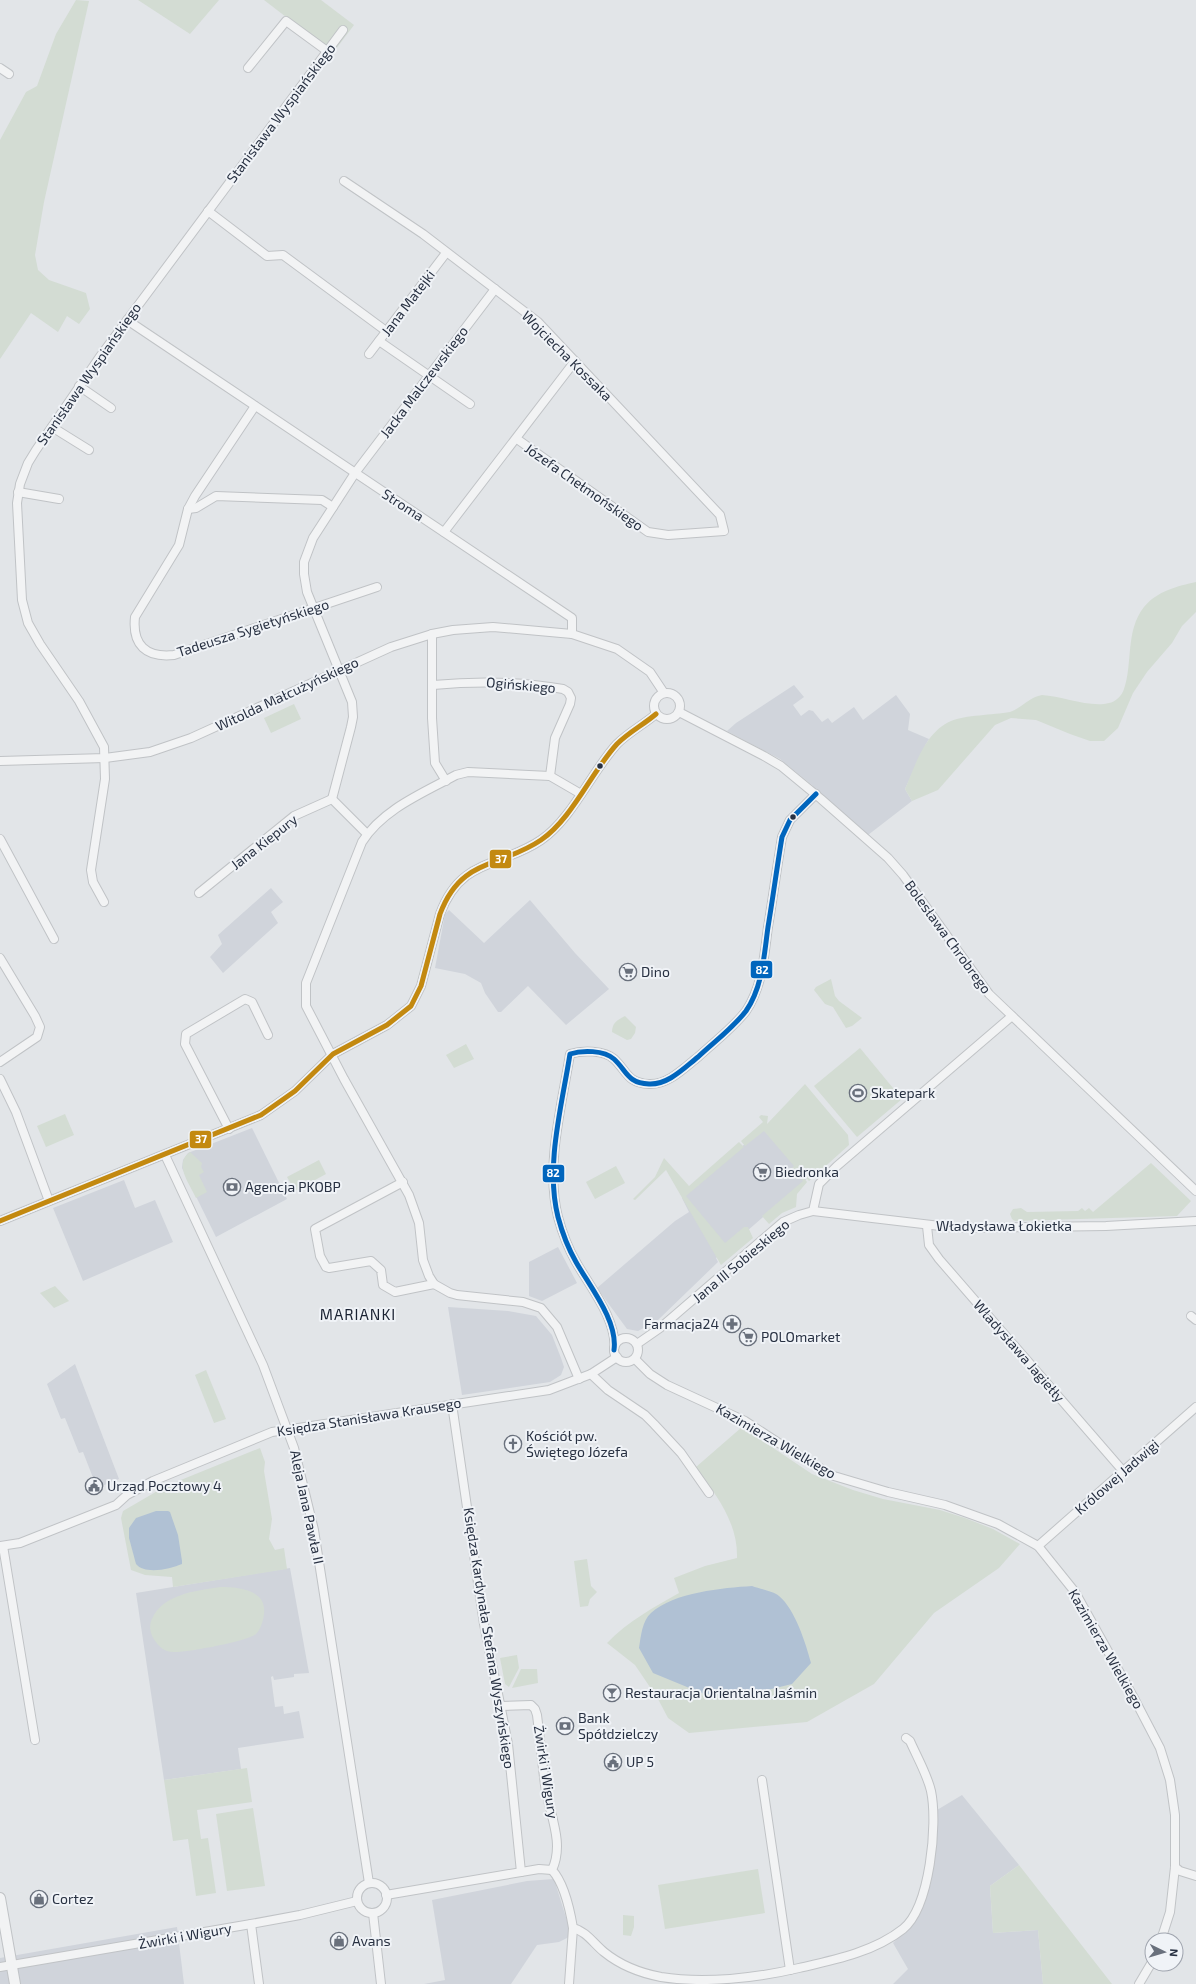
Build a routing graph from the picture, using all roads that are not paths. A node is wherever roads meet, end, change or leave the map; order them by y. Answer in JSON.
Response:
{"nodes":[{"id":1,"x":342,"y":30,"type":"dead end"},
{"id":2,"x":327,"y":51,"type":"junction"},
{"id":3,"x":0,"y":68,"type":"edge"},
{"id":4,"x":248,"y":68,"type":"dead end"},
{"id":5,"x":9,"y":74,"type":"dead end"},
{"id":6,"x":344,"y":181,"type":"dead end"},
{"id":7,"x":208,"y":211,"type":"junction"},
{"id":8,"x":446,"y":253,"type":"junction"},
{"id":9,"x":495,"y":289,"type":"junction"},
{"id":10,"x":127,"y":320,"type":"junction"},
{"id":11,"x":386,"y":331,"type":"junction"},
{"id":12,"x":379,"y":341,"type":"junction"},
{"id":13,"x":369,"y":354,"type":"dead end"},
{"id":14,"x":575,"y":361,"type":"junction"},
{"id":15,"x":428,"y":376,"type":"junction"},
{"id":16,"x":79,"y":386,"type":"junction"},
{"id":17,"x":470,"y":404,"type":"dead end"},
{"id":18,"x":254,"y":406,"type":"junction"},
{"id":19,"x":111,"y":408,"type":"dead end"},
{"id":20,"x":52,"y":427,"type":"junction"},
{"id":21,"x":517,"y":439,"type":"junction"},
{"id":22,"x":89,"y":450,"type":"dead end"},
{"id":23,"x":355,"y":474,"type":"junction"},
{"id":24,"x":18,"y":492,"type":"junction"},
{"id":25,"x":59,"y":499,"type":"dead end"},
{"id":26,"x":333,"y":507,"type":"junction"},
{"id":27,"x":188,"y":509,"type":"junction"},
{"id":28,"x":724,"y":531,"type":"joint"},
{"id":29,"x":444,"y":532,"type":"junction"},
{"id":30,"x":377,"y":587,"type":"dead end"},
{"id":31,"x":313,"y":608,"type":"junction"},
{"id":32,"x":432,"y":634,"type":"junction"},
{"id":33,"x":572,"y":634,"type":"junction"},
{"id":34,"x":339,"y":670,"type":"junction"},
{"id":35,"x":433,"y":685,"type":"junction"},
{"id":36,"x":664,"y":693,"type":"junction"},
{"id":37,"x":679,"y":712,"type":"junction"},
{"id":38,"x":656,"y":714,"type":"junction"},
{"id":39,"x":105,"y":758,"type":"junction"},
{"id":40,"x":0,"y":761,"type":"edge"},
{"id":41,"x":550,"y":776,"type":"junction"},
{"id":42,"x":446,"y":781,"type":"junction"},
{"id":43,"x":581,"y":794,"type":"junction"},
{"id":44,"x":816,"y":794,"type":"junction"},
{"id":45,"x":332,"y":799,"type":"junction"},
{"id":46,"x":367,"y":834,"type":"junction"},
{"id":47,"x":0,"y":839,"type":"edge"},
{"id":48,"x":200,"y":894,"type":"dead end"},
{"id":49,"x":104,"y":902,"type":"dead end"},
{"id":50,"x":54,"y":938,"type":"dead end"},
{"id":51,"x":0,"y":958,"type":"edge"},
{"id":52,"x":1012,"y":1016,"type":"junction"},
{"id":53,"x":268,"y":1035,"type":"dead end"},
{"id":54,"x":333,"y":1054,"type":"junction"},
{"id":55,"x":0,"y":1062,"type":"edge"},
{"id":56,"x":0,"y":1079,"type":"edge"},
{"id":57,"x":229,"y":1129,"type":"junction"},
{"id":58,"x":165,"y":1155,"type":"junction"},
{"id":59,"x":403,"y":1182,"type":"junction"},
{"id":60,"x":1196,"y":1191,"type":"edge"},
{"id":61,"x":49,"y":1201,"type":"junction"},
{"id":62,"x":813,"y":1211,"type":"junction"},
{"id":63,"x":0,"y":1221,"type":"edge"},
{"id":64,"x":1196,"y":1221,"type":"edge"},
{"id":65,"x":927,"y":1226,"type":"junction"},
{"id":66,"x":434,"y":1284,"type":"junction"},
{"id":67,"x":606,"y":1315,"type":"junction"},
{"id":68,"x":623,"y":1338,"type":"junction"},
{"id":69,"x":637,"y":1344,"type":"junction"},
{"id":70,"x":615,"y":1354,"type":"junction"},
{"id":71,"x":635,"y":1359,"type":"junction"},
{"id":72,"x":591,"y":1374,"type":"junction"},
{"id":73,"x":579,"y":1379,"type":"junction"},
{"id":74,"x":452,"y":1404,"type":"junction"},
{"id":75,"x":1196,"y":1407,"type":"edge"},
{"id":76,"x":288,"y":1429,"type":"junction"},
{"id":77,"x":1123,"y":1471,"type":"junction"},
{"id":78,"x":709,"y":1493,"type":"dead end"},
{"id":79,"x":2,"y":1546,"type":"edge"},
{"id":80,"x":1038,"y":1546,"type":"junction"},
{"id":81,"x":502,"y":1706,"type":"junction"},
{"id":82,"x":906,"y":1738,"type":"dead end"},
{"id":83,"x":35,"y":1740,"type":"dead end"},
{"id":84,"x":762,"y":1780,"type":"dead end"},
{"id":85,"x":1175,"y":1867,"type":"junction"},
{"id":86,"x":552,"y":1870,"type":"junction"},
{"id":87,"x":521,"y":1872,"type":"junction"},
{"id":88,"x":1196,"y":1876,"type":"edge"},
{"id":89,"x":369,"y":1883,"type":"junction"},
{"id":90,"x":386,"y":1895,"type":"junction"},
{"id":91,"x":0,"y":1898,"type":"edge"},
{"id":92,"x":357,"y":1901,"type":"junction"},
{"id":93,"x":373,"y":1913,"type":"junction"},
{"id":94,"x":251,"y":1924,"type":"junction"},
{"id":95,"x":573,"y":1928,"type":"junction"},
{"id":96,"x":1164,"y":1932,"type":"edge"},
{"id":97,"x":12,"y":1966,"type":"junction"},
{"id":98,"x":0,"y":1967,"type":"edge"},
{"id":99,"x":790,"y":1970,"type":"junction"},
{"id":100,"x":1146,"y":1972,"type":"edge"},
{"id":101,"x":731,"y":1981,"type":"edge"},
{"id":102,"x":15,"y":1984,"type":"edge"},
{"id":103,"x":259,"y":1984,"type":"edge"},
{"id":104,"x":382,"y":1984,"type":"edge"},
{"id":105,"x":569,"y":1984,"type":"edge"},
{"id":106,"x":1138,"y":1984,"type":"edge"}],
"edges":[{"from":1,"to":2,"type":"street","name":"Stanisława Wyspiańskiego"},
{"from":2,"to":4,"type":"street"},
{"from":2,"to":7,"type":"street","name":"Stanisława Wyspiańskiego"},
{"from":3,"to":5,"type":"street"},
{"from":6,"to":8,"type":"street","name":"Wojciecha Kossaka"},
{"from":7,"to":10,"type":"street","name":"Stanisława Wyspiańskiego"},
{"from":7,"to":11,"type":"street"},
{"from":8,"to":9,"type":"street","name":"Wojciecha Kossaka"},
{"from":8,"to":11,"type":"street","name":"Jana Matejki"},
{"from":9,"to":14,"type":"street","name":"Wojciecha Kossaka"},
{"from":9,"to":15,"type":"street","name":"Jacka Malczewskiego"},
{"from":10,"to":16,"type":"street","name":"Stanisława Wyspiańskiego"},
{"from":10,"to":18,"type":"street","name":"Stroma"},
{"from":11,"to":12,"type":"street","name":"Jana Matejki"},
{"from":12,"to":13,"type":"street","name":"Jana Matejki"},
{"from":12,"to":15,"type":"street"},
{"from":14,"to":21,"type":"street"},
{"from":14,"to":28,"type":"street","name":"Wojciecha Kossaka"},
{"from":15,"to":17,"type":"street"},
{"from":15,"to":23,"type":"street","name":"Jacka Malczewskiego"},
{"from":16,"to":19,"type":"street"},
{"from":16,"to":20,"type":"street","name":"Stanisława Wyspiańskiego"},
{"from":18,"to":23,"type":"street","name":"Stroma"},
{"from":18,"to":27,"type":"street","name":"Tadeusza Sygietyńskiego"},
{"from":20,"to":22,"type":"street"},
{"from":20,"to":24,"type":"street","name":"Stanisława Wyspiańskiego"},
{"from":21,"to":28,"type":"street","name":"Józefa Chełmońskiego"},
{"from":21,"to":29,"type":"street"},
{"from":23,"to":26,"type":"street","name":"Jacka Malczewskiego"},
{"from":23,"to":29,"type":"street","name":"Stroma"},
{"from":24,"to":25,"type":"street"},
{"from":24,"to":39,"type":"street","name":"Stanisława Wyspiańskiego"},
{"from":26,"to":27,"type":"street"},
{"from":26,"to":31,"type":"street","name":"Jacka Malczewskiego"},
{"from":27,"to":31,"type":"street","name":"Tadeusza Sygietyńskiego"},
{"from":29,"to":33,"type":"street","name":"Stroma"},
{"from":30,"to":31,"type":"street","name":"Tadeusza Sygietyńskiego"},
{"from":31,"to":34,"type":"street","name":"Jacka Malczewskiego"},
{"from":32,"to":33,"type":"street","name":"Witolda Małcużyńskiego"},
{"from":32,"to":34,"type":"street","name":"Witolda Małcużyńskiego"},
{"from":32,"to":35,"type":"street"},
{"from":33,"to":36,"type":"street"},
{"from":34,"to":39,"type":"street","name":"Witolda Małcużyńskiego"},
{"from":34,"to":45,"type":"street","name":"Jacka Malczewskiego"},
{"from":35,"to":41,"type":"street","name":"Ogińskiego"},
{"from":35,"to":42,"type":"street"},
{"from":36,"to":37,"type":"street"},
{"from":36,"to":38,"type":"street"},
{"from":37,"to":38,"type":"street"},
{"from":37,"to":44,"type":"street","name":"Bolesława Chrobrego"},
{"from":38,"to":43,"type":"street"},
{"from":39,"to":40,"type":"street","name":"Witolda Małcużyńskiego"},
{"from":39,"to":49,"type":"street","name":"Stanisława Wyspiańskiego"},
{"from":41,"to":42,"type":"street"},
{"from":41,"to":43,"type":"street"},
{"from":42,"to":46,"type":"street"},
{"from":43,"to":54,"type":"street"},
{"from":44,"to":52,"type":"street","name":"Bolesława Chrobrego"},
{"from":44,"to":67,"type":"street"},
{"from":45,"to":46,"type":"street"},
{"from":45,"to":48,"type":"street","name":"Jana Kiepury"},
{"from":46,"to":54,"type":"street"},
{"from":47,"to":50,"type":"street"},
{"from":51,"to":55,"type":"street"},
{"from":52,"to":60,"type":"street","name":"Bolesława Chrobrego"},
{"from":52,"to":62,"type":"street"},
{"from":53,"to":57,"type":"street"},
{"from":54,"to":57,"type":"street"},
{"from":54,"to":59,"type":"street"},
{"from":56,"to":61,"type":"street"},
{"from":57,"to":58,"type":"street"},
{"from":58,"to":61,"type":"street"},
{"from":58,"to":76,"type":"street","name":"Aleja Jana Pawła II"},
{"from":59,"to":66,"type":"street"},
{"from":59,"to":66,"type":"street"},
{"from":61,"to":63,"type":"street"},
{"from":62,"to":65,"type":"street","name":"Władysława Łokietka"},
{"from":62,"to":69,"type":"street","name":"Jana III Sobieskiego"},
{"from":64,"to":65,"type":"street","name":"Władysława Łokietka"},
{"from":65,"to":77,"type":"street","name":"Władysława Jagiełły"},
{"from":66,"to":73,"type":"street"},
{"from":67,"to":68,"type":"street"},
{"from":67,"to":70,"type":"street"},
{"from":68,"to":69,"type":"street"},
{"from":68,"to":70,"type":"street"},
{"from":69,"to":71,"type":"street"},
{"from":70,"to":71,"type":"street"},
{"from":70,"to":72,"type":"street","name":"Księdza Stanisława Krausego"},
{"from":71,"to":80,"type":"street","name":"Kazimierza Wielkiego"},
{"from":72,"to":73,"type":"street","name":"Księdza Stanisława Krausego"},
{"from":72,"to":78,"type":"street"},
{"from":73,"to":74,"type":"street","name":"Księdza Stanisława Krausego"},
{"from":74,"to":76,"type":"street","name":"Księdza Stanisława Krausego"},
{"from":74,"to":81,"type":"street","name":"Księdza Kardynała Stefana Wyszyńskiego"},
{"from":75,"to":77,"type":"street","name":"Królowej Jadwigi"},
{"from":76,"to":79,"type":"street","name":"Księdza Stanisława Krausego"},
{"from":76,"to":89,"type":"street","name":"Aleja Jana Pawła II"},
{"from":77,"to":80,"type":"street","name":"Królowej Jadwigi"},
{"from":79,"to":83,"type":"street"},
{"from":80,"to":85,"type":"street","name":"Kazimierza Wielkiego"},
{"from":81,"to":86,"type":"street","name":"Żwirki i Wigury"},
{"from":81,"to":87,"type":"street","name":"Księdza Kardynała Stefana Wyszyńskiego"},
{"from":82,"to":99,"type":"street"},
{"from":84,"to":99,"type":"street"},
{"from":85,"to":88,"type":"street"},
{"from":85,"to":96,"type":"street","name":"Kazimierza Wielkiego"},
{"from":86,"to":87,"type":"street"},
{"from":86,"to":95,"type":"street"},
{"from":87,"to":90,"type":"street"},
{"from":89,"to":90,"type":"street"},
{"from":89,"to":92,"type":"street"},
{"from":90,"to":93,"type":"street"},
{"from":91,"to":97,"type":"street"},
{"from":92,"to":93,"type":"street"},
{"from":92,"to":94,"type":"street","name":"Żwirki i Wigury"},
{"from":93,"to":104,"type":"street"},
{"from":94,"to":97,"type":"street","name":"Żwirki i Wigury"},
{"from":94,"to":103,"type":"street"},
{"from":95,"to":101,"type":"street"},
{"from":95,"to":105,"type":"street"},
{"from":97,"to":98,"type":"street","name":"Żwirki i Wigury"},
{"from":97,"to":102,"type":"street"},
{"from":99,"to":101,"type":"street"},
{"from":100,"to":106,"type":"street"}]}
